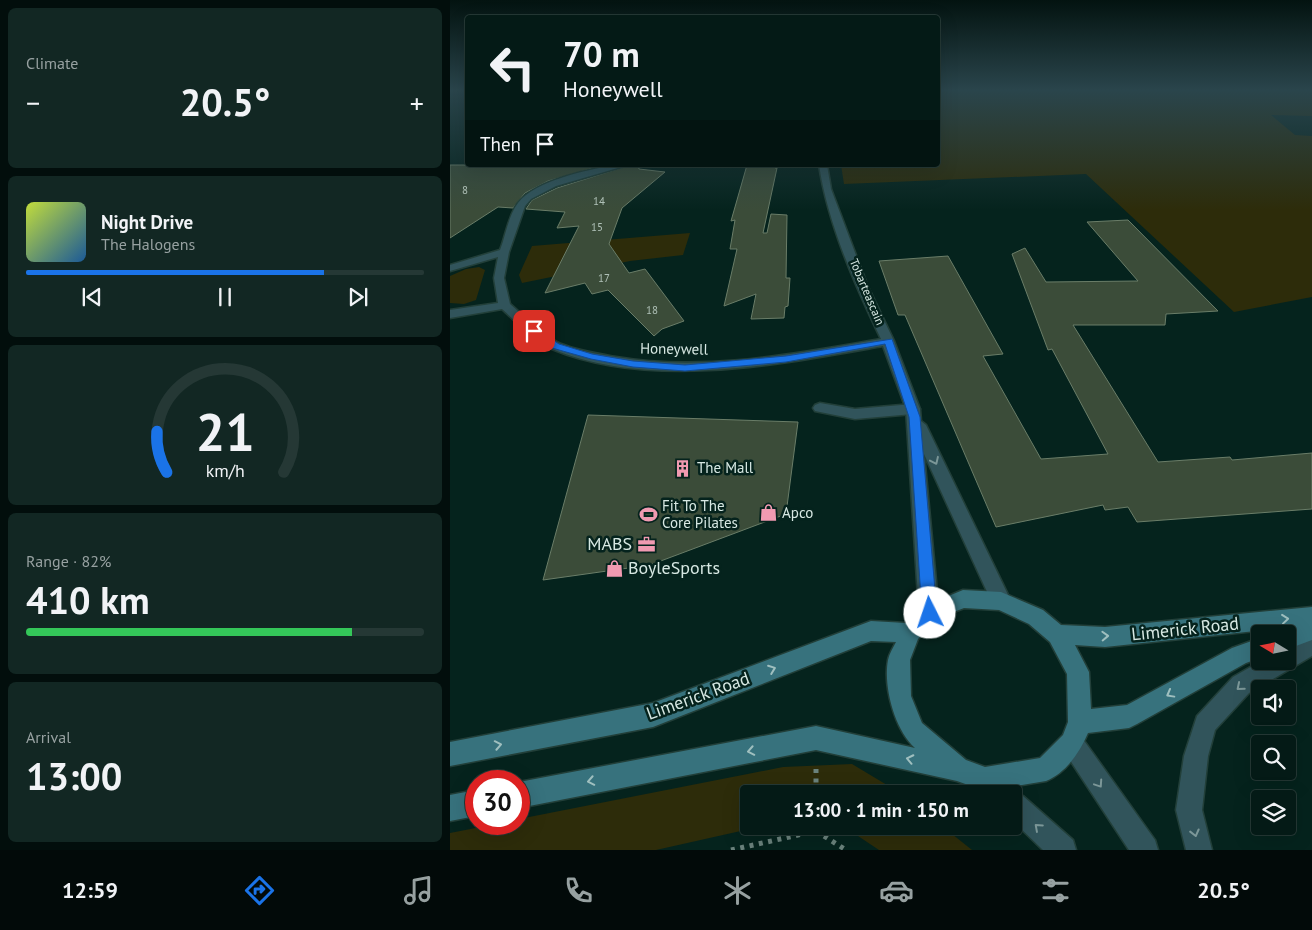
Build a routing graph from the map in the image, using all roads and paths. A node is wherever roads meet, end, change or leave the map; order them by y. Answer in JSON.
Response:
{"nodes":[{"id":1,"x":616,"y":167,"type":"edge"},
{"id":2,"x":823,"y":167,"type":"edge"},
{"id":3,"x":504,"y":252,"type":"junction"},
{"id":4,"x":450,"y":268,"type":"edge"},
{"id":5,"x":504,"y":305,"type":"junction"},
{"id":6,"x":450,"y":314,"type":"edge"},
{"id":7,"x":888,"y":341,"type":"junction"},
{"id":8,"x":820,"y":408,"type":"dead end"},
{"id":9,"x":914,"y":413,"type":"junction"},
{"id":10,"x":1001,"y":601,"type":"junction"},
{"id":11,"x":930,"y":613,"type":"junction"},
{"id":12,"x":1312,"y":616,"type":"edge"},
{"id":13,"x":1312,"y":630,"type":"edge"},
{"id":14,"x":910,"y":633,"type":"junction"},
{"id":15,"x":1057,"y":635,"type":"junction"},
{"id":16,"x":1296,"y":636,"type":"edge"},
{"id":17,"x":1312,"y":644,"type":"edge"},
{"id":18,"x":1251,"y":651,"type":"edge"},
{"id":19,"x":1296,"y":653,"type":"edge"},
{"id":20,"x":1267,"y":670,"type":"edge"},
{"id":21,"x":1076,"y":732,"type":"junction"},
{"id":22,"x":450,"y":754,"type":"edge"},
{"id":23,"x":958,"y":769,"type":"junction"},
{"id":24,"x":991,"y":785,"type":"edge"},
{"id":25,"x":996,"y":785,"type":"edge"},
{"id":26,"x":530,"y":792,"type":"edge"},
{"id":27,"x":465,"y":805,"type":"edge"},
{"id":28,"x":450,"y":808,"type":"edge"},
{"id":29,"x":1022,"y":812,"type":"edge"},
{"id":30,"x":789,"y":835,"type":"edge"},
{"id":31,"x":826,"y":835,"type":"edge"},
{"id":32,"x":731,"y":850,"type":"edge"},
{"id":33,"x":846,"y":850,"type":"edge"},
{"id":34,"x":1063,"y":850,"type":"edge"},
{"id":35,"x":1145,"y":850,"type":"edge"},
{"id":36,"x":1199,"y":850,"type":"edge"}],
"edges":[{"from":1,"to":3,"type":"street"},
{"from":2,"to":7,"type":"street","name":"Tobarteascain"},
{"from":3,"to":4,"type":"street"},
{"from":3,"to":5,"type":"street"},
{"from":5,"to":6,"type":"street"},
{"from":5,"to":7,"type":"street","name":"Honeywell"},
{"from":7,"to":9,"type":"street","name":"Tobarteascain"},
{"from":8,"to":9,"type":"street"},
{"from":9,"to":10,"type":"street","name":"Tobarteascain","one_way":true},
{"from":9,"to":11,"type":"street","name":"Tobarteascain"},
{"from":10,"to":11,"type":"main road"},
{"from":10,"to":15,"type":"main road"},
{"from":11,"to":14,"type":"main road"},
{"from":15,"to":12,"type":"main road","name":"Limerick Road","one_way":true},
{"from":13,"to":16,"type":"main road"},
{"from":22,"to":14,"type":"main road","name":"Limerick Road","one_way":true},
{"from":14,"to":23,"type":"main road"},
{"from":15,"to":21,"type":"main road"},
{"from":17,"to":19,"type":"street"},
{"from":18,"to":21,"type":"main road","name":"Limerick Road","one_way":true},
{"from":20,"to":36,"type":"street","one_way":true},
{"from":21,"to":25,"type":"main road"},
{"from":21,"to":35,"type":"street","one_way":true},
{"from":23,"to":24,"type":"main road"},
{"from":23,"to":26,"type":"main road","one_way":true},
{"from":27,"to":28,"type":"main road"},
{"from":34,"to":29,"type":"street","one_way":true},
{"from":30,"to":32,"type":"path"},
{"from":31,"to":33,"type":"path"}]}
